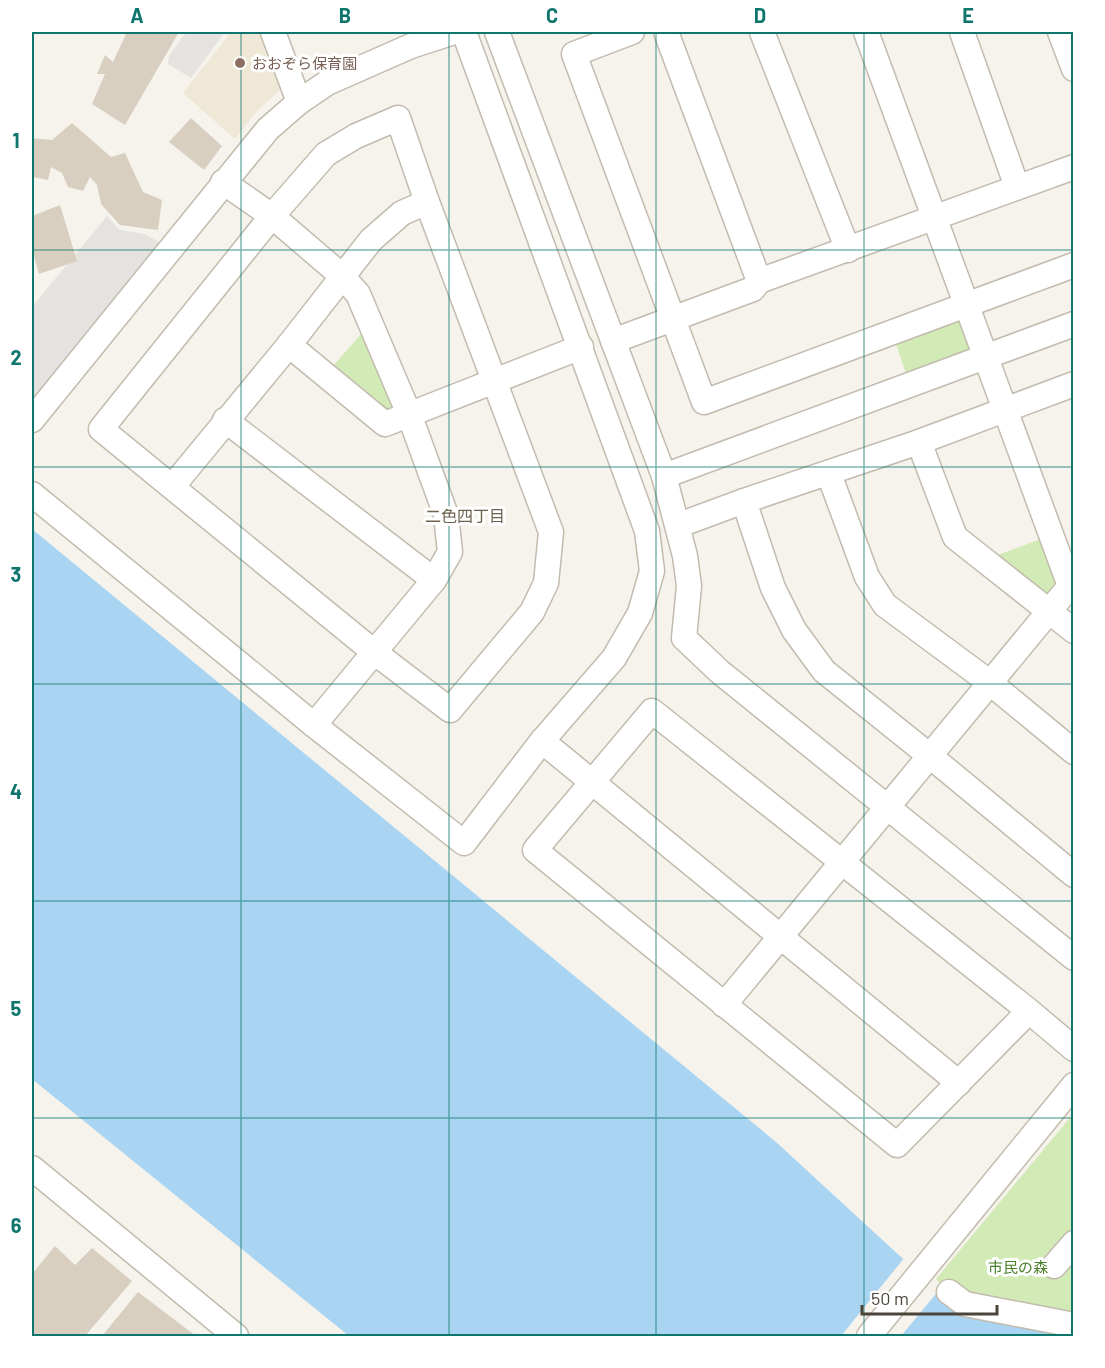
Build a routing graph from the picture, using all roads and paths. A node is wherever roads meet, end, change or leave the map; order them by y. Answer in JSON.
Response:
{"nodes":[{"id":1,"x":273,"y":32,"type":"edge"},
{"id":2,"x":454,"y":32,"type":"edge"},
{"id":3,"x":464,"y":32,"type":"edge"},
{"id":4,"x":497,"y":32,"type":"edge"},
{"id":5,"x":632,"y":32,"type":"edge"},
{"id":6,"x":666,"y":32,"type":"edge"},
{"id":7,"x":762,"y":32,"type":"edge"},
{"id":8,"x":866,"y":32,"type":"edge"},
{"id":9,"x":962,"y":32,"type":"edge"},
{"id":10,"x":1060,"y":32,"type":"edge"},
{"id":11,"x":1074,"y":69,"type":"edge"},
{"id":12,"x":300,"y":102,"type":"junction"},
{"id":13,"x":1074,"y":167,"type":"edge"},
{"id":14,"x":224,"y":182,"type":"junction"},
{"id":15,"x":1017,"y":187,"type":"junction"},
{"id":16,"x":428,"y":202,"type":"junction"},
{"id":17,"x":272,"y":216,"type":"junction"},
{"id":18,"x":934,"y":217,"type":"junction"},
{"id":19,"x":848,"y":250,"type":"junction"},
{"id":20,"x":1074,"y":265,"type":"edge"},
{"id":21,"x":342,"y":276,"type":"junction"},
{"id":22,"x":759,"y":282,"type":"junction"},
{"id":23,"x":966,"y":304,"type":"junction"},
{"id":24,"x":673,"y":319,"type":"junction"},
{"id":25,"x":1074,"y":324,"type":"edge"},
{"id":26,"x":613,"y":340,"type":"junction"},
{"id":27,"x":289,"y":345,"type":"junction"},
{"id":28,"x":580,"y":347,"type":"junction"},
{"id":29,"x":986,"y":357,"type":"junction"},
{"id":30,"x":494,"y":382,"type":"junction"},
{"id":31,"x":1074,"y":384,"type":"edge"},
{"id":32,"x":1005,"y":408,"type":"junction"},
{"id":33,"x":410,"y":414,"type":"junction"},
{"id":34,"x":32,"y":420,"type":"edge"},
{"id":35,"x":225,"y":420,"type":"junction"},
{"id":36,"x":919,"y":442,"type":"junction"},
{"id":37,"x":829,"y":474,"type":"junction"},
{"id":38,"x":664,"y":476,"type":"junction"},
{"id":39,"x":171,"y":487,"type":"junction"},
{"id":40,"x":32,"y":494,"type":"edge"},
{"id":41,"x":744,"y":501,"type":"junction"},
{"id":42,"x":678,"y":525,"type":"junction"},
{"id":43,"x":434,"y":580,"type":"junction"},
{"id":44,"x":1072,"y":585,"type":"edge"},
{"id":45,"x":1049,"y":611,"type":"junction"},
{"id":46,"x":1074,"y":631,"type":"edge"},
{"id":47,"x":374,"y":652,"type":"junction"},
{"id":48,"x":989,"y":682,"type":"junction"},
{"id":49,"x":314,"y":725,"type":"junction"},
{"id":50,"x":542,"y":741,"type":"junction"},
{"id":51,"x":1074,"y":752,"type":"edge"},
{"id":52,"x":930,"y":756,"type":"junction"},
{"id":53,"x":592,"y":782,"type":"junction"},
{"id":54,"x":888,"y":807,"type":"junction"},
{"id":55,"x":843,"y":863,"type":"junction"},
{"id":56,"x":1074,"y":875,"type":"edge"},
{"id":57,"x":779,"y":936,"type":"junction"},
{"id":58,"x":1074,"y":958,"type":"edge"},
{"id":59,"x":724,"y":1005,"type":"junction"},
{"id":60,"x":1029,"y":1011,"type":"junction"},
{"id":61,"x":1074,"y":1049,"type":"edge"},
{"id":62,"x":959,"y":1083,"type":"junction"},
{"id":63,"x":1074,"y":1085,"type":"edge"},
{"id":64,"x":32,"y":1168,"type":"edge"},
{"id":65,"x":1074,"y":1243,"type":"edge"},
{"id":66,"x":1054,"y":1266,"type":"dead end"},
{"id":67,"x":949,"y":1292,"type":"dead end"},
{"id":68,"x":1074,"y":1325,"type":"edge"},
{"id":69,"x":236,"y":1336,"type":"edge"},
{"id":70,"x":868,"y":1336,"type":"edge"}],
"edges":[{"from":1,"to":12,"type":"street"},
{"from":2,"to":12,"type":"street"},
{"from":3,"to":28,"type":"street"},
{"from":4,"to":26,"type":"street"},
{"from":5,"to":24,"type":"street"},
{"from":6,"to":22,"type":"street"},
{"from":7,"to":19,"type":"street"},
{"from":8,"to":18,"type":"street"},
{"from":9,"to":15,"type":"street"},
{"from":10,"to":11,"type":"street"},
{"from":12,"to":14,"type":"street"},
{"from":13,"to":15,"type":"street"},
{"from":14,"to":17,"type":"street"},
{"from":14,"to":34,"type":"street"},
{"from":15,"to":18,"type":"street"},
{"from":16,"to":17,"type":"street"},
{"from":16,"to":21,"type":"street"},
{"from":16,"to":30,"type":"street"},
{"from":17,"to":21,"type":"street"},
{"from":17,"to":39,"type":"street"},
{"from":18,"to":19,"type":"street"},
{"from":18,"to":23,"type":"street"},
{"from":19,"to":22,"type":"street"},
{"from":20,"to":23,"type":"street"},
{"from":21,"to":27,"type":"street"},
{"from":21,"to":33,"type":"street"},
{"from":22,"to":24,"type":"street"},
{"from":23,"to":24,"type":"street"},
{"from":23,"to":29,"type":"street"},
{"from":24,"to":26,"type":"street"},
{"from":25,"to":29,"type":"street"},
{"from":26,"to":38,"type":"street"},
{"from":27,"to":33,"type":"street"},
{"from":27,"to":35,"type":"street"},
{"from":28,"to":30,"type":"street"},
{"from":28,"to":50,"type":"street"},
{"from":29,"to":32,"type":"street"},
{"from":29,"to":38,"type":"street"},
{"from":30,"to":33,"type":"street"},
{"from":30,"to":47,"type":"street"},
{"from":31,"to":32,"type":"street"},
{"from":32,"to":36,"type":"street"},
{"from":32,"to":44,"type":"street"},
{"from":33,"to":43,"type":"street"},
{"from":35,"to":39,"type":"street"},
{"from":35,"to":43,"type":"street"},
{"from":36,"to":37,"type":"street"},
{"from":36,"to":45,"type":"street"},
{"from":37,"to":41,"type":"street"},
{"from":37,"to":48,"type":"street"},
{"from":38,"to":42,"type":"street"},
{"from":39,"to":47,"type":"street"},
{"from":40,"to":49,"type":"street"},
{"from":41,"to":42,"type":"street"},
{"from":41,"to":52,"type":"street"},
{"from":42,"to":54,"type":"street"},
{"from":43,"to":47,"type":"street"},
{"from":44,"to":45,"type":"street"},
{"from":45,"to":46,"type":"street"},
{"from":45,"to":48,"type":"street"},
{"from":47,"to":49,"type":"street"},
{"from":48,"to":51,"type":"street"},
{"from":48,"to":52,"type":"street"},
{"from":49,"to":50,"type":"street"},
{"from":50,"to":53,"type":"street"},
{"from":52,"to":54,"type":"street"},
{"from":52,"to":56,"type":"street"},
{"from":53,"to":55,"type":"street"},
{"from":53,"to":57,"type":"street"},
{"from":53,"to":59,"type":"street"},
{"from":54,"to":55,"type":"street"},
{"from":54,"to":58,"type":"street"},
{"from":55,"to":57,"type":"street"},
{"from":55,"to":60,"type":"street"},
{"from":57,"to":59,"type":"street"},
{"from":57,"to":62,"type":"street"},
{"from":59,"to":62,"type":"street"},
{"from":60,"to":61,"type":"street"},
{"from":60,"to":62,"type":"street"},
{"from":63,"to":70,"type":"street"},
{"from":64,"to":69,"type":"street"},
{"from":65,"to":66,"type":"street"},
{"from":67,"to":68,"type":"street"}]}
